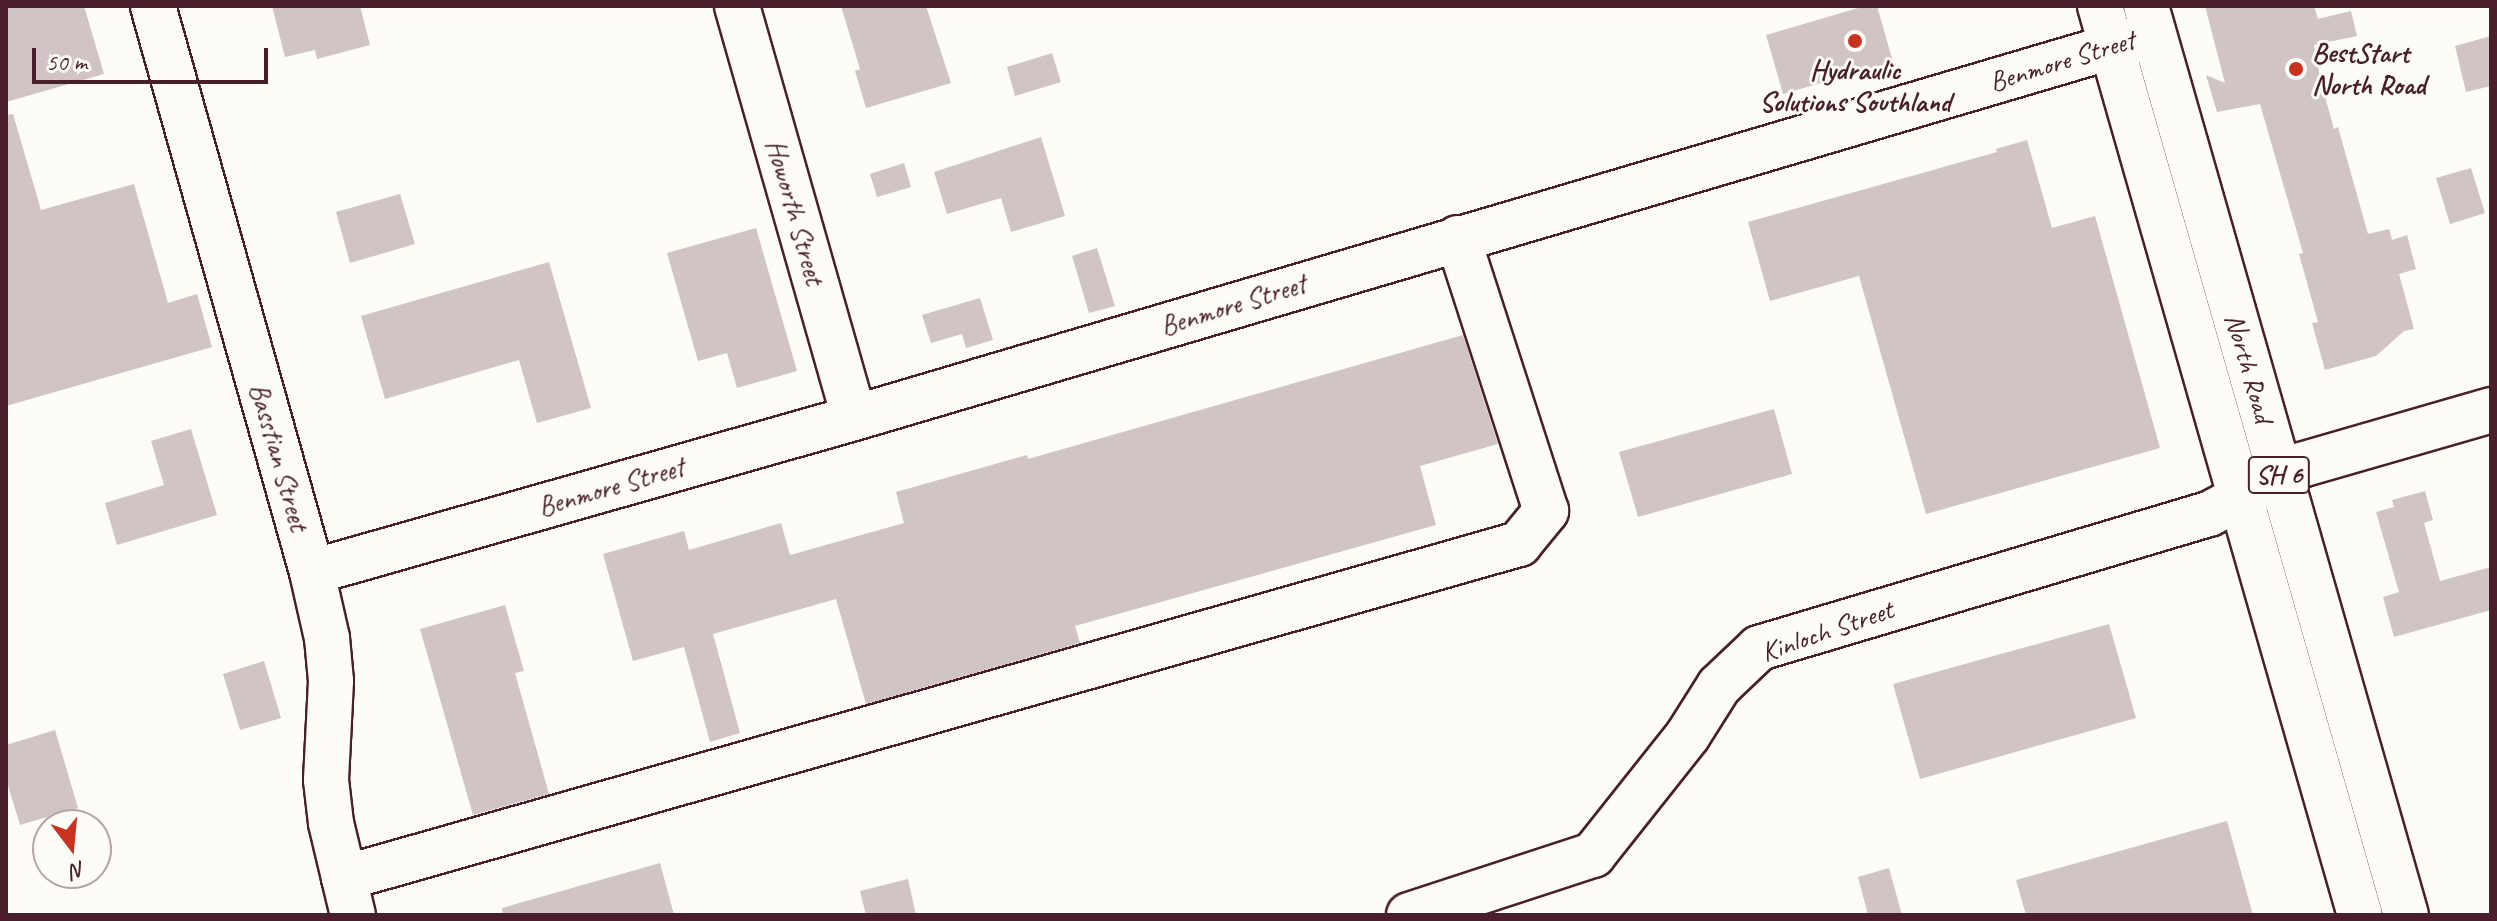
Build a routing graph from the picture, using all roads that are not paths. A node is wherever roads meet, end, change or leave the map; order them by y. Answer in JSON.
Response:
{"nodes":[{"id":1,"x":153,"y":6,"type":"edge"},
{"id":2,"x":737,"y":6,"type":"edge"},
{"id":3,"x":2100,"y":6,"type":"edge"},
{"id":4,"x":2150,"y":20,"type":"edge"},
{"id":5,"x":2111,"y":47,"type":"junction"},
{"id":6,"x":1458,"y":238,"type":"junction"},
{"id":7,"x":2491,"y":410,"type":"edge"},
{"id":8,"x":854,"y":418,"type":"junction"},
{"id":9,"x":2280,"y":476,"type":"junction"},
{"id":10,"x":2240,"y":497,"type":"junction"},
{"id":11,"x":312,"y":572,"type":"junction"},
{"id":12,"x":348,"y":896,"type":"edge"},
{"id":13,"x":1409,"y":915,"type":"edge"},
{"id":14,"x":2360,"y":915,"type":"edge"},
{"id":15,"x":2406,"y":915,"type":"edge"}],
"edges":[{"from":1,"to":11,"type":"street","name":"Basstian Street"},
{"from":2,"to":8,"type":"street","name":"Howorth Street"},
{"from":3,"to":5,"type":"street","name":"North Road","number":"SH 6"},
{"from":4,"to":5,"type":"street","name":"Benmore Street"},
{"from":4,"to":9,"type":"street","name":"North Road","number":"SH 6"},
{"from":5,"to":6,"type":"street","name":"Benmore Street"},
{"from":5,"to":10,"type":"street","name":"North Road","number":"SH 6"},
{"from":6,"to":8,"type":"street","name":"Benmore Street"},
{"from":6,"to":12,"type":"street"},
{"from":7,"to":9,"type":"street","name":"Kinloch Street"},
{"from":8,"to":11,"type":"street","name":"Benmore Street"},
{"from":9,"to":10,"type":"street","name":"Kinloch Street"},
{"from":9,"to":15,"type":"street","name":"North Road","number":"SH 6"},
{"from":10,"to":13,"type":"street","name":"Kinloch Street"},
{"from":10,"to":14,"type":"street","name":"North Road","number":"SH 6"},
{"from":11,"to":12,"type":"street","name":"Basstian Street"}]}
